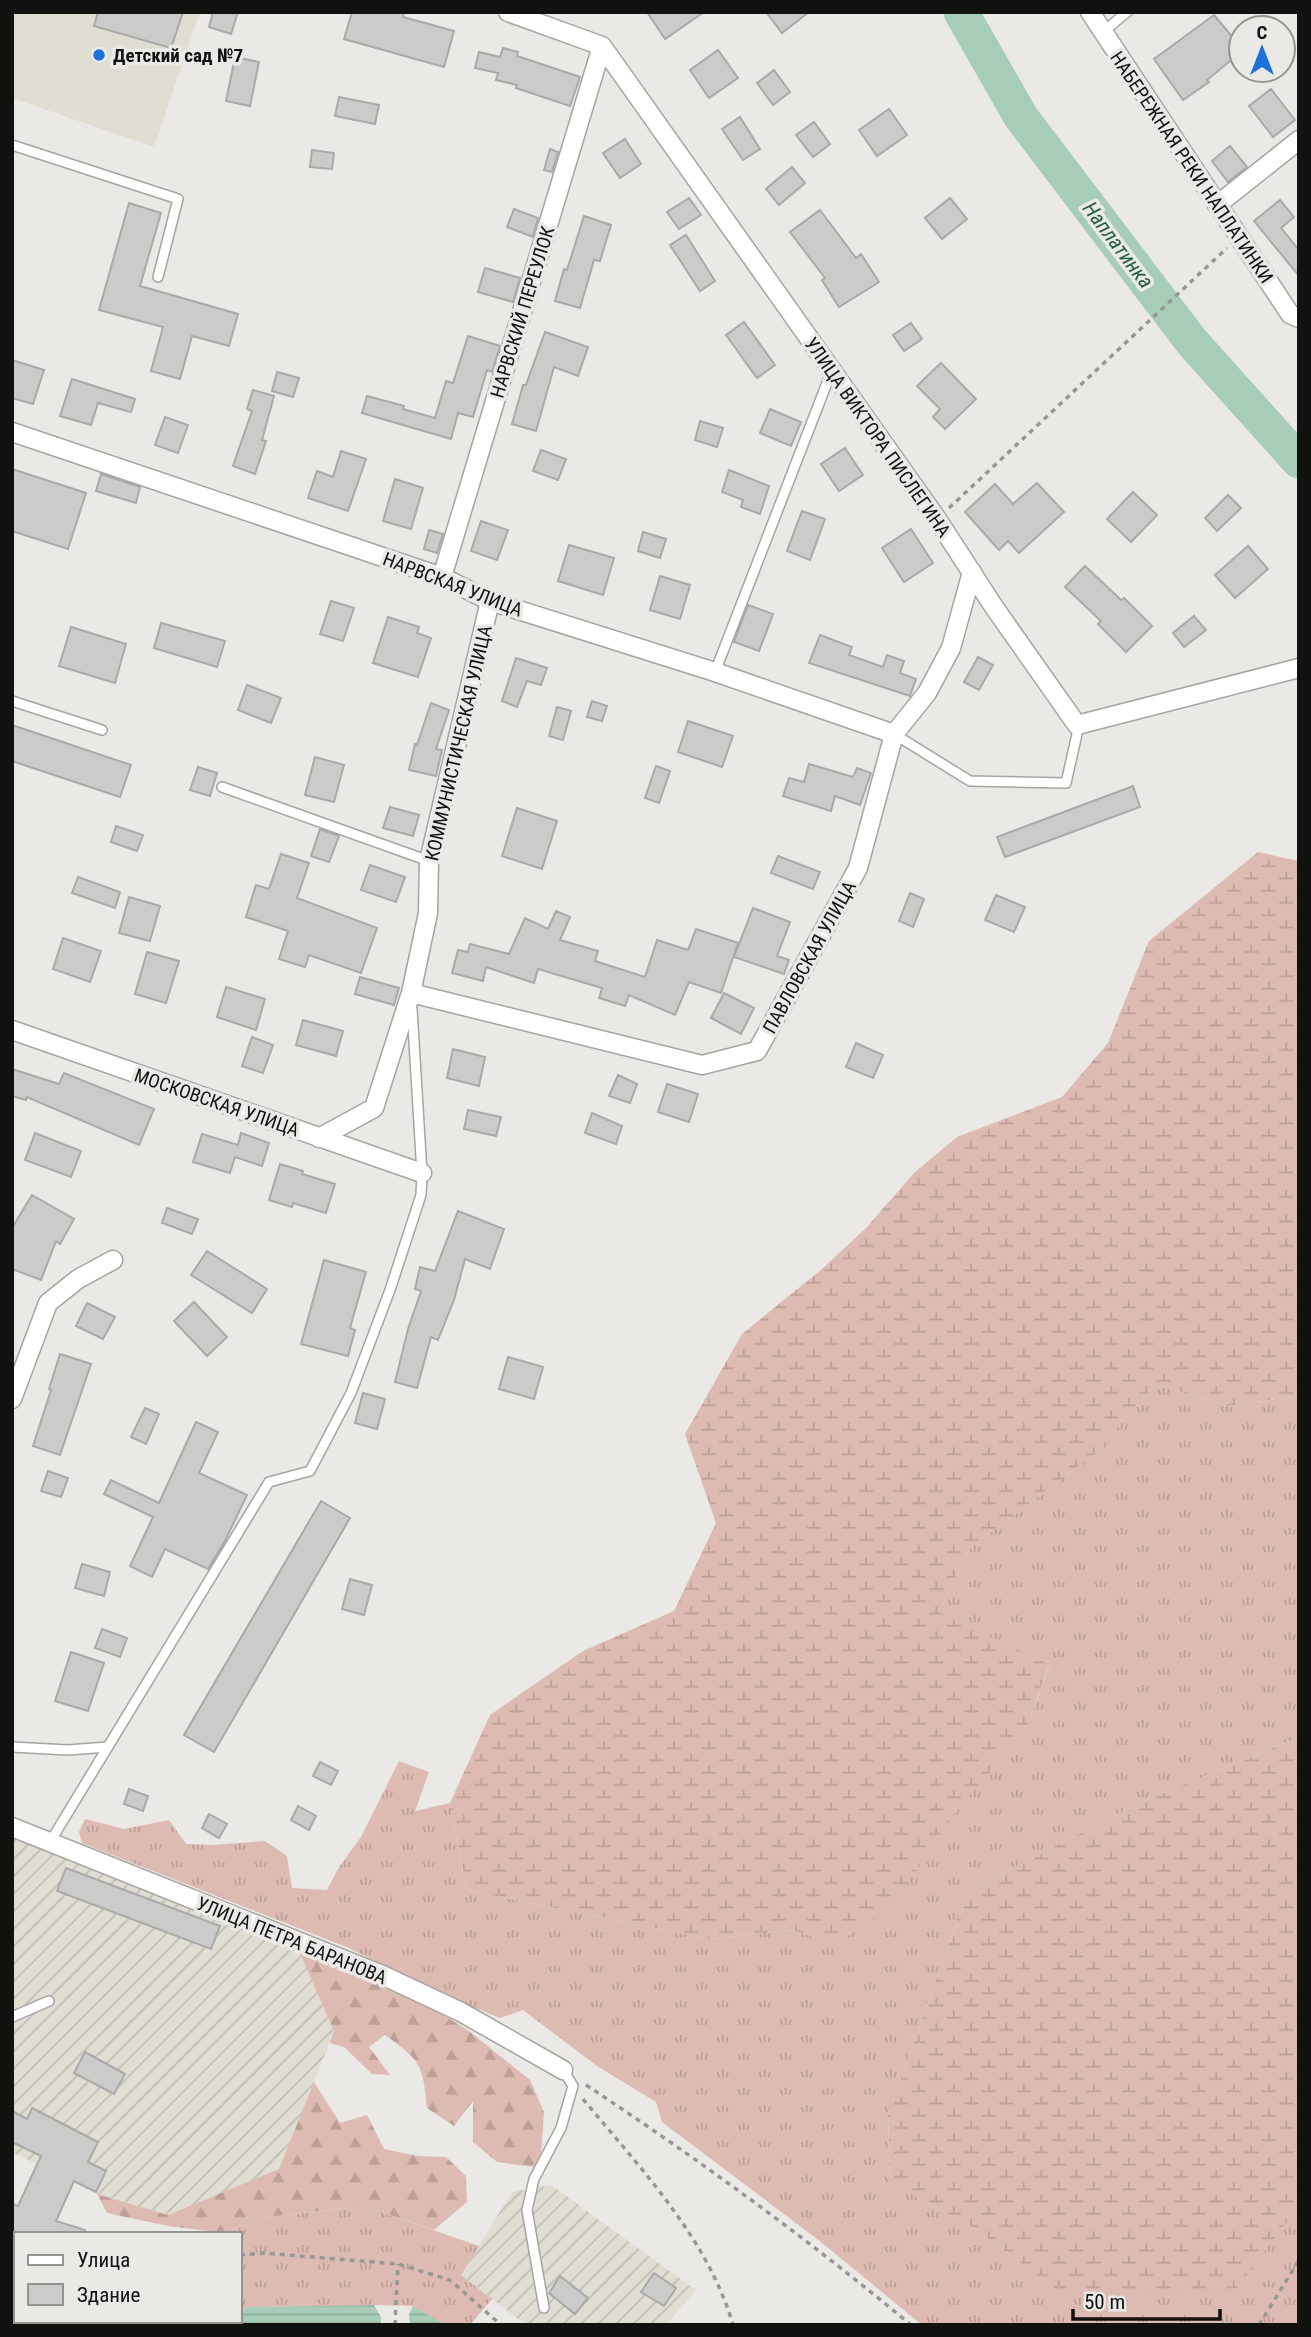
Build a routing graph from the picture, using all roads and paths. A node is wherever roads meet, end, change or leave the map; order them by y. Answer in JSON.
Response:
{"nodes":[{"id":1,"x":508,"y":12,"type":"edge"},
{"id":2,"x":1090,"y":12,"type":"edge"},
{"id":3,"x":1127,"y":12,"type":"edge"},
{"id":4,"x":1103,"y":32,"type":"junction"},
{"id":5,"x":602,"y":47,"type":"junction"},
{"id":6,"x":1299,"y":140,"type":"edge"},
{"id":7,"x":12,"y":145,"type":"edge"},
{"id":8,"x":1217,"y":205,"type":"junction"},
{"id":9,"x":1239,"y":237,"type":"junction"},
{"id":10,"x":158,"y":277,"type":"dead end"},
{"id":11,"x":1299,"y":318,"type":"edge"},
{"id":12,"x":832,"y":370,"type":"junction"},
{"id":13,"x":12,"y":432,"type":"edge"},
{"id":14,"x":937,"y":519,"type":"junction"},
{"id":15,"x":972,"y":572,"type":"junction"},
{"id":16,"x":442,"y":577,"type":"junction"},
{"id":17,"x":490,"y":601,"type":"junction"},
{"id":18,"x":1299,"y":668,"type":"edge"},
{"id":19,"x":715,"y":671,"type":"junction"},
{"id":20,"x":12,"y":701,"type":"edge"},
{"id":21,"x":1077,"y":725,"type":"junction"},
{"id":22,"x":102,"y":730,"type":"dead end"},
{"id":23,"x":894,"y":734,"type":"junction"},
{"id":24,"x":222,"y":788,"type":"dead end"},
{"id":25,"x":429,"y":861,"type":"junction"},
{"id":26,"x":411,"y":993,"type":"junction"},
{"id":27,"x":12,"y":1030,"type":"edge"},
{"id":28,"x":319,"y":1138,"type":"junction"},
{"id":29,"x":422,"y":1173,"type":"junction"},
{"id":30,"x":113,"y":1260,"type":"dead end"},
{"id":31,"x":12,"y":1399,"type":"edge"},
{"id":32,"x":12,"y":1747,"type":"edge"},
{"id":33,"x":108,"y":1747,"type":"junction"},
{"id":34,"x":12,"y":1827,"type":"edge"},
{"id":35,"x":50,"y":1842,"type":"junction"},
{"id":36,"x":48,"y":2001,"type":"dead end"},
{"id":37,"x":12,"y":2017,"type":"edge"},
{"id":38,"x":563,"y":2070,"type":"junction"},
{"id":39,"x":573,"y":2086,"type":"junction"},
{"id":40,"x":242,"y":2255,"type":"edge"},
{"id":41,"x":1299,"y":2260,"type":"edge"},
{"id":42,"x":398,"y":2264,"type":"junction"},
{"id":43,"x":544,"y":2308,"type":"dead end"},
{"id":44,"x":395,"y":2325,"type":"edge"},
{"id":45,"x":501,"y":2325,"type":"edge"},
{"id":46,"x":733,"y":2325,"type":"edge"},
{"id":47,"x":911,"y":2325,"type":"edge"},
{"id":48,"x":1259,"y":2325,"type":"edge"}],
"edges":[{"from":1,"to":5,"type":"street"},
{"from":2,"to":4,"type":"street","name":"НАБЕРЕЖНАЯ РЕКИ НАПЛАТИНКИ"},
{"from":3,"to":4,"type":"lane"},
{"from":4,"to":8,"type":"street","name":"НАБЕРЕЖНАЯ РЕКИ НАПЛАТИНКИ"},
{"from":5,"to":12,"type":"street","name":"УЛИЦА ВИКТОРА ПИСЛЕГИНА"},
{"from":5,"to":16,"type":"street","name":"НАРВСКИЙ ПЕРЕУЛОК"},
{"from":6,"to":8,"type":"street"},
{"from":7,"to":10,"type":"lane"},
{"from":8,"to":9,"type":"street","name":"НАБЕРЕЖНАЯ РЕКИ НАПЛАТИНКИ"},
{"from":9,"to":11,"type":"street","name":"НАБЕРЕЖНАЯ РЕКИ НАПЛАТИНКИ"},
{"from":9,"to":14,"type":"path"},
{"from":12,"to":14,"type":"street","name":"УЛИЦА ВИКТОРА ПИСЛЕГИНА"},
{"from":12,"to":19,"type":"lane"},
{"from":13,"to":16,"type":"street","name":"НАРВСКАЯ УЛИЦА"},
{"from":14,"to":15,"type":"street","name":"УЛИЦА ВИКТОРА ПИСЛЕГИНА"},
{"from":15,"to":21,"type":"street","name":"УЛИЦА ВИКТОРА ПИСЛЕГИНА"},
{"from":15,"to":23,"type":"street","name":"ПАВЛОВСКАЯ УЛИЦА"},
{"from":16,"to":17,"type":"street","name":"НАРВСКАЯ УЛИЦА"},
{"from":17,"to":19,"type":"street","name":"НАРВСКАЯ УЛИЦА"},
{"from":17,"to":25,"type":"street","name":"КОММУНИСТИЧЕСКАЯ УЛИЦА"},
{"from":18,"to":21,"type":"street"},
{"from":19,"to":23,"type":"street","name":"НАРВСКАЯ УЛИЦА"},
{"from":20,"to":22,"type":"lane"},
{"from":21,"to":23,"type":"lane"},
{"from":23,"to":26,"type":"street","name":"ПАВЛОВСКАЯ УЛИЦА"},
{"from":24,"to":25,"type":"lane"},
{"from":25,"to":26,"type":"street","name":"КОММУНИСТИЧЕСКАЯ УЛИЦА"},
{"from":26,"to":28,"type":"street","name":"КОММУНИСТИЧЕСКАЯ УЛИЦА"},
{"from":26,"to":29,"type":"lane"},
{"from":27,"to":28,"type":"street","name":"МОСКОВСКАЯ УЛИЦА"},
{"from":28,"to":29,"type":"street","name":"МОСКОВСКАЯ УЛИЦА"},
{"from":29,"to":33,"type":"lane"},
{"from":30,"to":31,"type":"street"},
{"from":32,"to":33,"type":"lane"},
{"from":33,"to":35,"type":"lane"},
{"from":34,"to":35,"type":"street","name":"УЛИЦА ПЕТРА БАРАНОВА"},
{"from":35,"to":38,"type":"street","name":"УЛИЦА ПЕТРА БАРАНОВА"},
{"from":36,"to":37,"type":"lane"},
{"from":38,"to":39,"type":"lane"},
{"from":38,"to":47,"type":"path"},
{"from":39,"to":43,"type":"lane"},
{"from":39,"to":46,"type":"path"},
{"from":40,"to":42,"type":"path"},
{"from":41,"to":48,"type":"path"},
{"from":42,"to":44,"type":"path"},
{"from":42,"to":45,"type":"path"}]}
